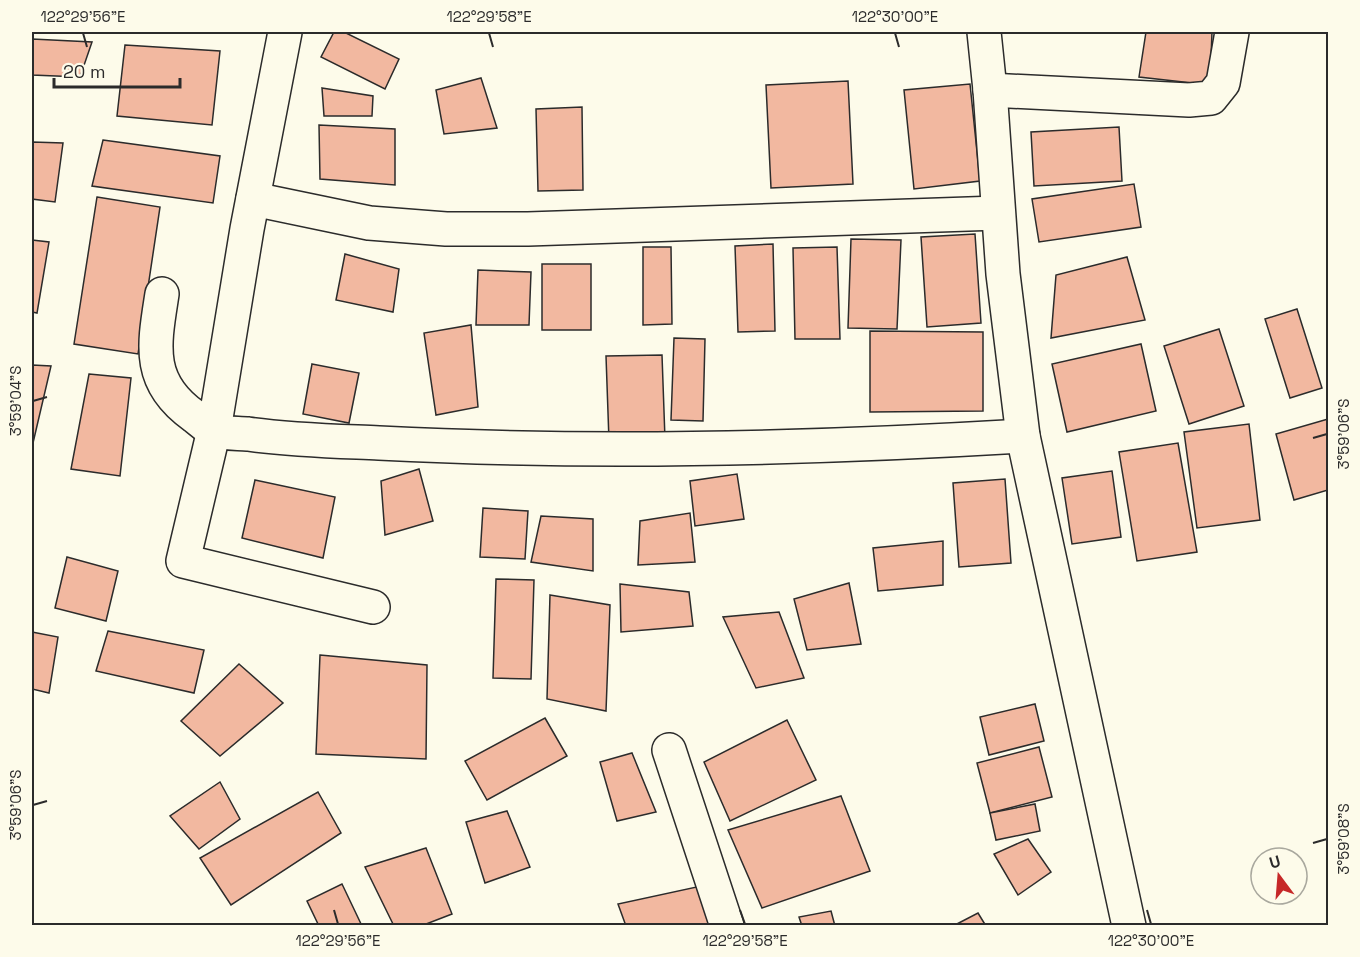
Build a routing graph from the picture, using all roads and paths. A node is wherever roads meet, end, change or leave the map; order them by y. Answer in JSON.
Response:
{"nodes":[{"id":1,"x":285,"y":32,"type":"edge"},
{"id":2,"x":984,"y":32,"type":"edge"},
{"id":3,"x":1232,"y":32,"type":"edge"},
{"id":4,"x":990,"y":90,"type":"junction"},
{"id":5,"x":253,"y":199,"type":"junction"},
{"id":6,"x":998,"y":213,"type":"junction"},
{"id":7,"x":162,"y":294,"type":"dead end"},
{"id":8,"x":214,"y":430,"type":"junction"},
{"id":9,"x":1023,"y":435,"type":"junction"},
{"id":10,"x":373,"y":607,"type":"dead end"},
{"id":11,"x":669,"y":750,"type":"dead end"},
{"id":12,"x":727,"y":926,"type":"edge"},
{"id":13,"x":1129,"y":926,"type":"edge"}],
"edges":[{"from":1,"to":5,"type":"street"},
{"from":2,"to":4,"type":"street"},
{"from":3,"to":4,"type":"street"},
{"from":4,"to":6,"type":"street"},
{"from":5,"to":6,"type":"street"},
{"from":5,"to":8,"type":"street"},
{"from":6,"to":9,"type":"street"},
{"from":7,"to":8,"type":"street"},
{"from":8,"to":9,"type":"street"},
{"from":8,"to":10,"type":"street"},
{"from":9,"to":13,"type":"street"},
{"from":11,"to":12,"type":"street"}]}
